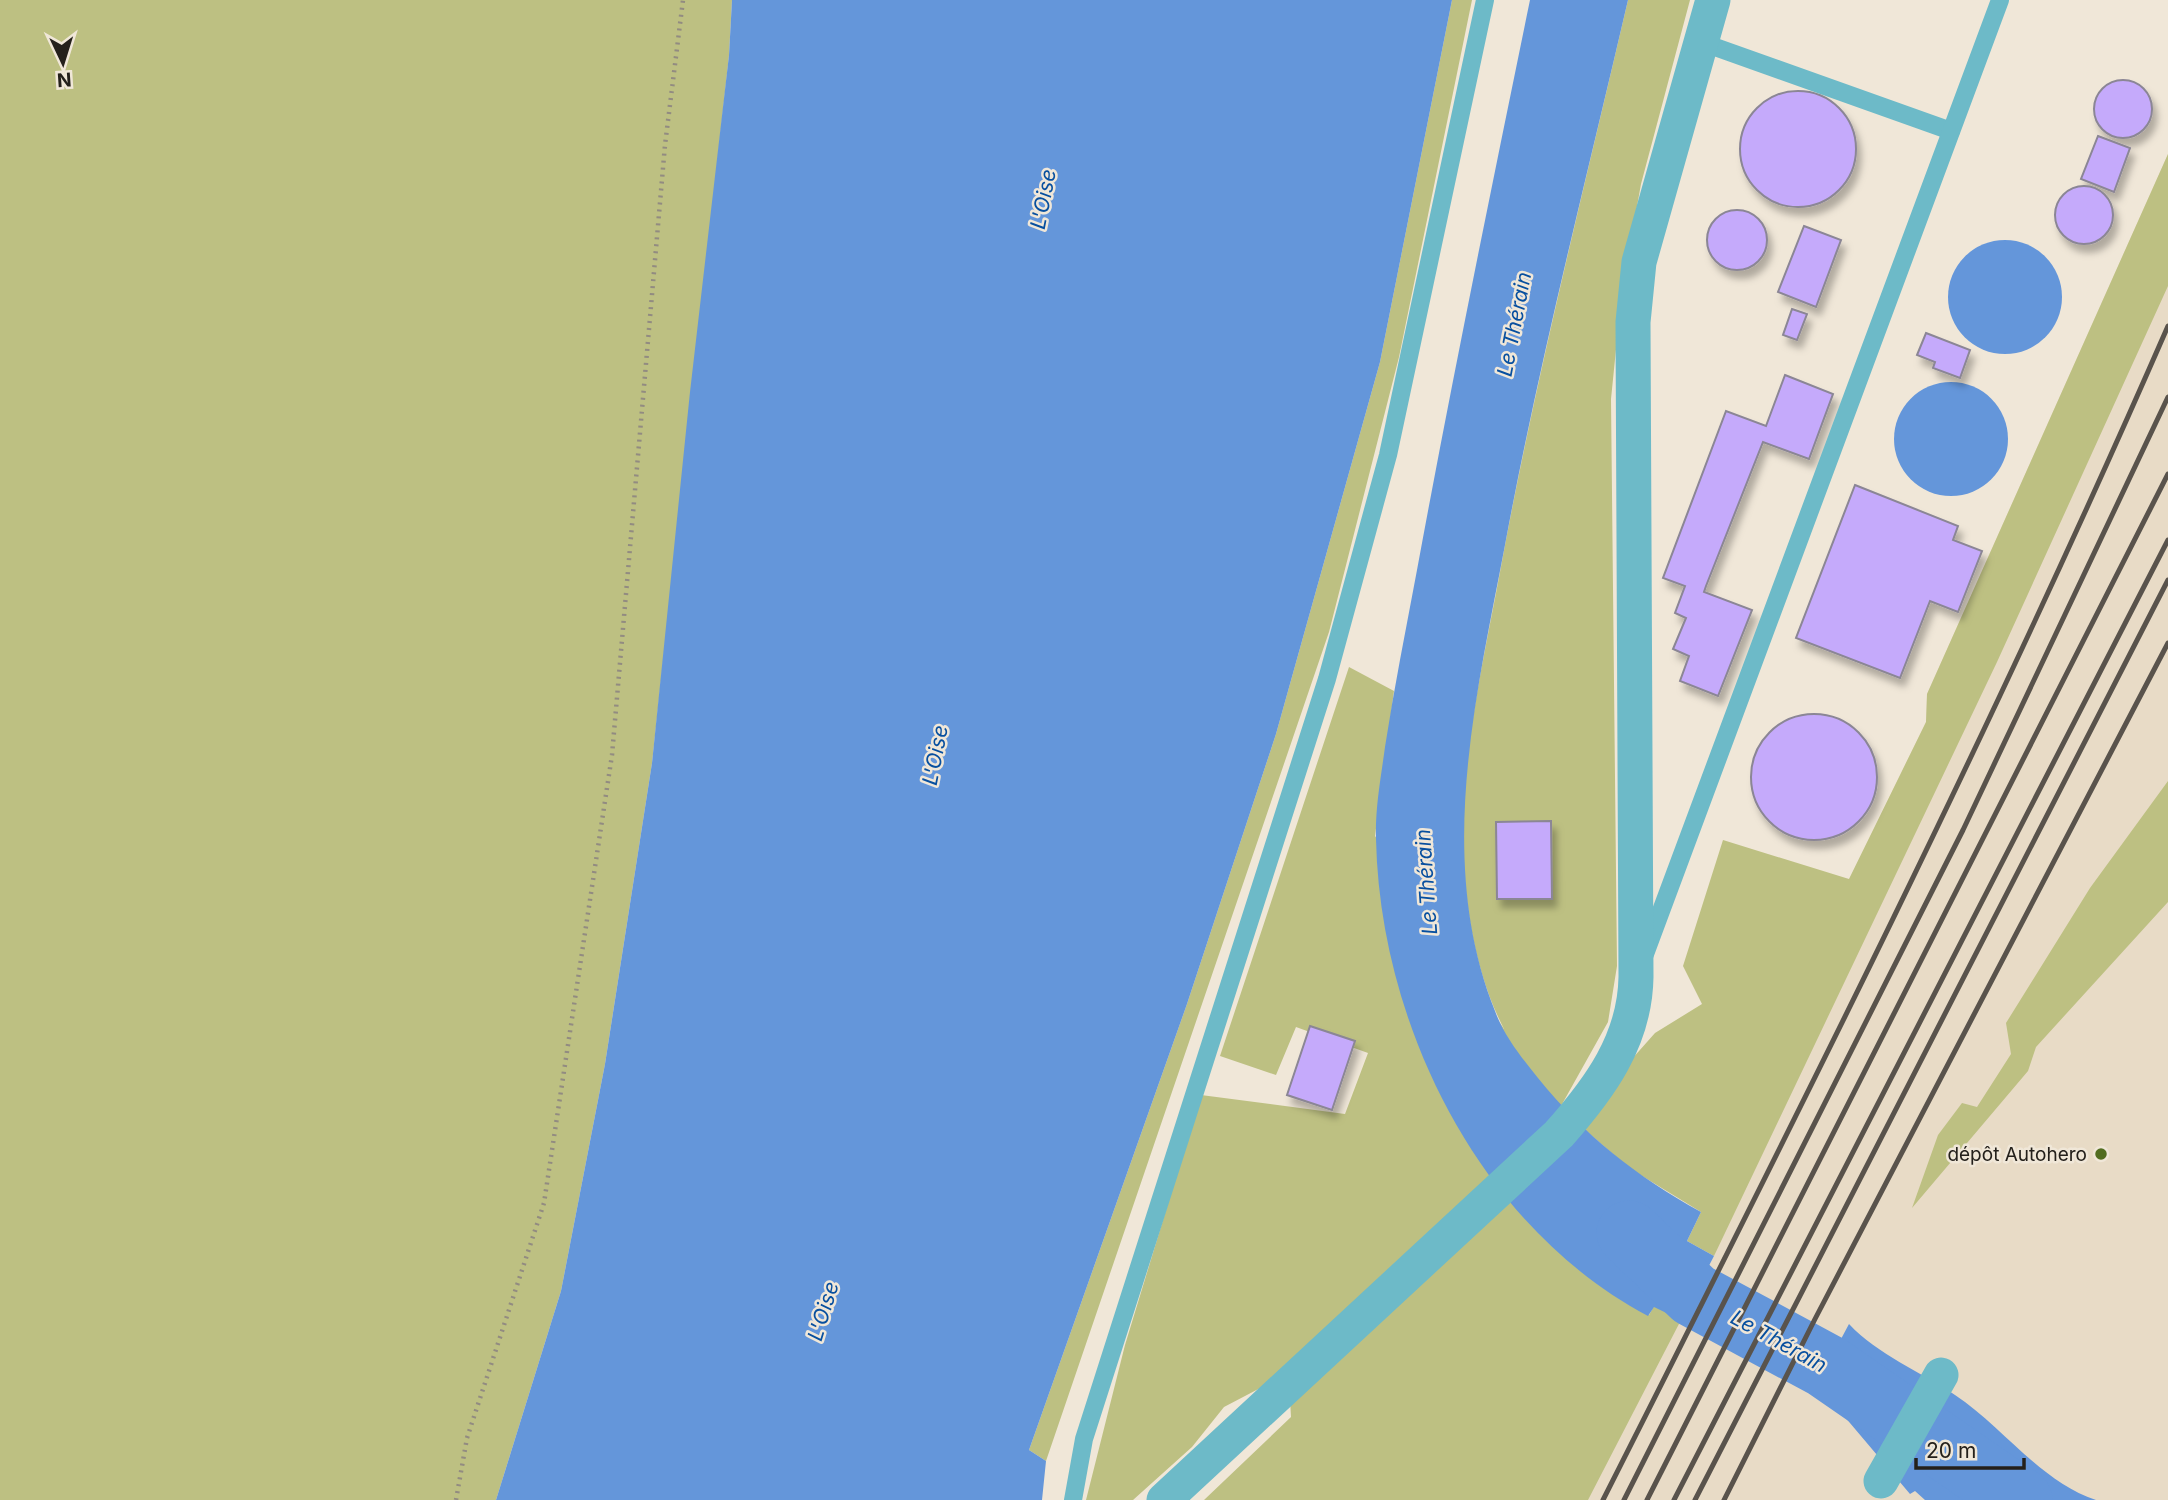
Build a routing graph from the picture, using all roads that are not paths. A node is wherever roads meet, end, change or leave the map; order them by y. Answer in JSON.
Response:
{"nodes":[{"id":1,"x":1485,"y":0,"type":"edge"},
{"id":2,"x":1713,"y":0,"type":"edge"},
{"id":3,"x":2000,"y":0,"type":"edge"},
{"id":4,"x":1701,"y":42,"type":"junction"},
{"id":5,"x":1951,"y":131,"type":"junction"},
{"id":6,"x":1636,"y":977,"type":"junction"},
{"id":7,"x":1941,"y":1375,"type":"dead end"},
{"id":8,"x":1881,"y":1481,"type":"dead end"},
{"id":9,"x":1073,"y":1500,"type":"edge"},
{"id":10,"x":1164,"y":1500,"type":"edge"}],
"edges":[{"from":1,"to":9,"type":"lane"},
{"from":2,"to":4,"type":"street"},
{"from":3,"to":5,"type":"lane"},
{"from":4,"to":5,"type":"lane"},
{"from":4,"to":6,"type":"street"},
{"from":5,"to":6,"type":"lane"},
{"from":6,"to":10,"type":"street"},
{"from":7,"to":8,"type":"street"}]}
